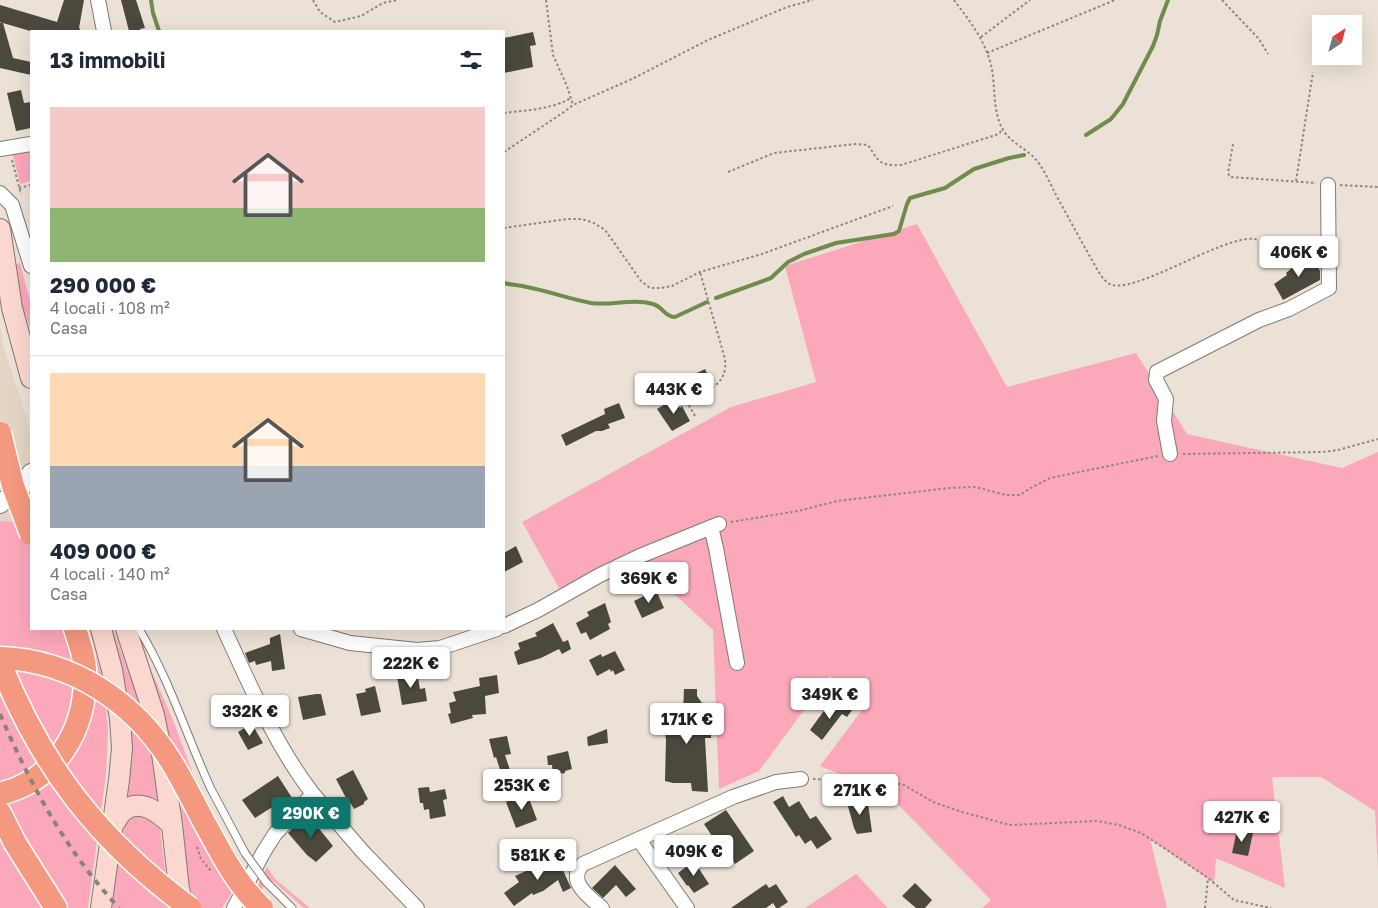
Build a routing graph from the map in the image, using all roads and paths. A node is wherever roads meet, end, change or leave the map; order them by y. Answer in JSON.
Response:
{"nodes":[{"id":1,"x":98,"y":0,"type":"edge"},
{"id":2,"x":313,"y":0,"type":"edge"},
{"id":3,"x":397,"y":0,"type":"edge"},
{"id":4,"x":546,"y":0,"type":"edge"},
{"id":5,"x":813,"y":0,"type":"edge"},
{"id":6,"x":954,"y":0,"type":"edge"},
{"id":7,"x":1030,"y":0,"type":"edge"},
{"id":8,"x":1116,"y":0,"type":"edge"},
{"id":9,"x":1222,"y":0,"type":"edge"},
{"id":10,"x":104,"y":30,"type":"edge"},
{"id":11,"x":980,"y":37,"type":"junction"},
{"id":12,"x":987,"y":53,"type":"junction"},
{"id":13,"x":1268,"y":54,"type":"dead end"},
{"id":14,"x":1313,"y":72,"type":"dead end"},
{"id":15,"x":571,"y":98,"type":"junction"},
{"id":16,"x":573,"y":104,"type":"junction"},
{"id":17,"x":505,"y":112,"type":"edge"},
{"id":18,"x":1003,"y":130,"type":"junction"},
{"id":19,"x":30,"y":144,"type":"edge"},
{"id":20,"x":1233,"y":144,"type":"dead end"},
{"id":21,"x":5,"y":148,"type":"edge"},
{"id":22,"x":505,"y":151,"type":"edge"},
{"id":23,"x":728,"y":172,"type":"dead end"},
{"id":24,"x":1296,"y":181,"type":"junction"},
{"id":25,"x":30,"y":185,"type":"edge"},
{"id":26,"x":1328,"y":185,"type":"junction"},
{"id":27,"x":1378,"y":187,"type":"edge"},
{"id":28,"x":19,"y":188,"type":"junction"},
{"id":29,"x":0,"y":193,"type":"edge"},
{"id":30,"x":21,"y":196,"type":"dead end"},
{"id":31,"x":893,"y":206,"type":"dead end"},
{"id":32,"x":505,"y":228,"type":"edge"},
{"id":33,"x":0,"y":229,"type":"edge"},
{"id":34,"x":1283,"y":257,"type":"dead end"},
{"id":35,"x":30,"y":263,"type":"edge"},
{"id":36,"x":700,"y":272,"type":"junction"},
{"id":37,"x":27,"y":345,"type":"edge"},
{"id":38,"x":30,"y":370,"type":"edge"},
{"id":39,"x":695,"y":416,"type":"dead end"},
{"id":40,"x":0,"y":434,"type":"edge"},
{"id":41,"x":1378,"y":439,"type":"edge"},
{"id":42,"x":1170,"y":454,"type":"junction"},
{"id":43,"x":29,"y":481,"type":"edge"},
{"id":44,"x":0,"y":504,"type":"edge"},
{"id":45,"x":0,"y":513,"type":"edge"},
{"id":46,"x":30,"y":517,"type":"edge"},
{"id":47,"x":715,"y":526,"type":"junction"},
{"id":48,"x":30,"y":531,"type":"edge"},
{"id":49,"x":505,"y":626,"type":"edge"},
{"id":50,"x":75,"y":630,"type":"edge"},
{"id":51,"x":101,"y":630,"type":"edge"},
{"id":52,"x":126,"y":630,"type":"edge"},
{"id":53,"x":140,"y":630,"type":"edge"},
{"id":54,"x":224,"y":630,"type":"edge"},
{"id":55,"x":304,"y":630,"type":"edge"},
{"id":56,"x":494,"y":630,"type":"edge"},
{"id":57,"x":0,"y":658,"type":"edge"},
{"id":58,"x":736,"y":662,"type":"dead end"},
{"id":59,"x":0,"y":663,"type":"edge"},
{"id":60,"x":801,"y":779,"type":"joint"},
{"id":61,"x":0,"y":794,"type":"edge"},
{"id":62,"x":313,"y":794,"type":"junction"},
{"id":63,"x":0,"y":813,"type":"edge"},
{"id":64,"x":113,"y":824,"type":"junction"},
{"id":65,"x":172,"y":825,"type":"junction"},
{"id":66,"x":639,"y":840,"type":"junction"},
{"id":67,"x":1208,"y":878,"type":"junction"},
{"id":68,"x":56,"y":908,"type":"edge"},
{"id":69,"x":101,"y":908,"type":"edge"},
{"id":70,"x":184,"y":908,"type":"edge"},
{"id":71,"x":190,"y":908,"type":"edge"},
{"id":72,"x":234,"y":908,"type":"edge"},
{"id":73,"x":262,"y":908,"type":"edge"},
{"id":74,"x":292,"y":908,"type":"edge"},
{"id":75,"x":417,"y":908,"type":"edge"},
{"id":76,"x":602,"y":908,"type":"edge"},
{"id":77,"x":686,"y":908,"type":"edge"},
{"id":78,"x":1205,"y":908,"type":"edge"},
{"id":79,"x":1271,"y":908,"type":"edge"}],
"edges":[{"from":1,"to":10,"type":"street"},
{"from":2,"to":3,"type":"path"},
{"from":4,"to":15,"type":"path"},
{"from":5,"to":16,"type":"path"},
{"from":6,"to":11,"type":"path"},
{"from":7,"to":11,"type":"path"},
{"from":8,"to":12,"type":"path"},
{"from":9,"to":13,"type":"path"},
{"from":11,"to":12,"type":"path"},
{"from":12,"to":18,"type":"path"},
{"from":14,"to":24,"type":"path"},
{"from":15,"to":16,"type":"path"},
{"from":15,"to":17,"type":"path"},
{"from":16,"to":22,"type":"path"},
{"from":18,"to":23,"type":"path"},
{"from":18,"to":34,"type":"path"},
{"from":19,"to":21,"type":"street"},
{"from":20,"to":24,"type":"path"},
{"from":21,"to":28,"type":"path"},
{"from":24,"to":26,"type":"path"},
{"from":25,"to":28,"type":"path"},
{"from":26,"to":27,"type":"path"},
{"from":26,"to":42,"type":"street"},
{"from":28,"to":30,"type":"path"},
{"from":29,"to":35,"type":"street"},
{"from":31,"to":36,"type":"path"},
{"from":32,"to":36,"type":"path"},
{"from":33,"to":37,"type":"main road"},
{"from":36,"to":39,"type":"path"},
{"from":37,"to":38,"type":"main road"},
{"from":40,"to":48,"type":"highway","bridge":true},
{"from":41,"to":42,"type":"path"},
{"from":42,"to":47,"type":"path"},
{"from":43,"to":44,"type":"street"},
{"from":45,"to":46,"type":"street"},
{"from":47,"to":49,"type":"street"},
{"from":47,"to":58,"type":"street"},
{"from":50,"to":61,"type":"highway"},
{"from":51,"to":64,"type":"main road"},
{"from":52,"to":65,"type":"main road"},
{"from":53,"to":74,"type":"lane","bridge":true},
{"from":54,"to":62,"type":"street"},
{"from":55,"to":56,"type":"street"},
{"from":57,"to":73,"type":"highway","bridge":true},
{"from":59,"to":71,"type":"highway","bridge":true},
{"from":60,"to":66,"type":"street"},
{"from":60,"to":67,"type":"path"},
{"from":62,"to":72,"type":"street"},
{"from":62,"to":75,"type":"street"},
{"from":63,"to":68,"type":"highway"},
{"from":64,"to":65,"type":"main road"},
{"from":64,"to":69,"type":"main road"},
{"from":65,"to":70,"type":"main road"},
{"from":66,"to":76,"type":"street"},
{"from":66,"to":77,"type":"street"},
{"from":67,"to":78,"type":"path"},
{"from":67,"to":79,"type":"path"}]}
